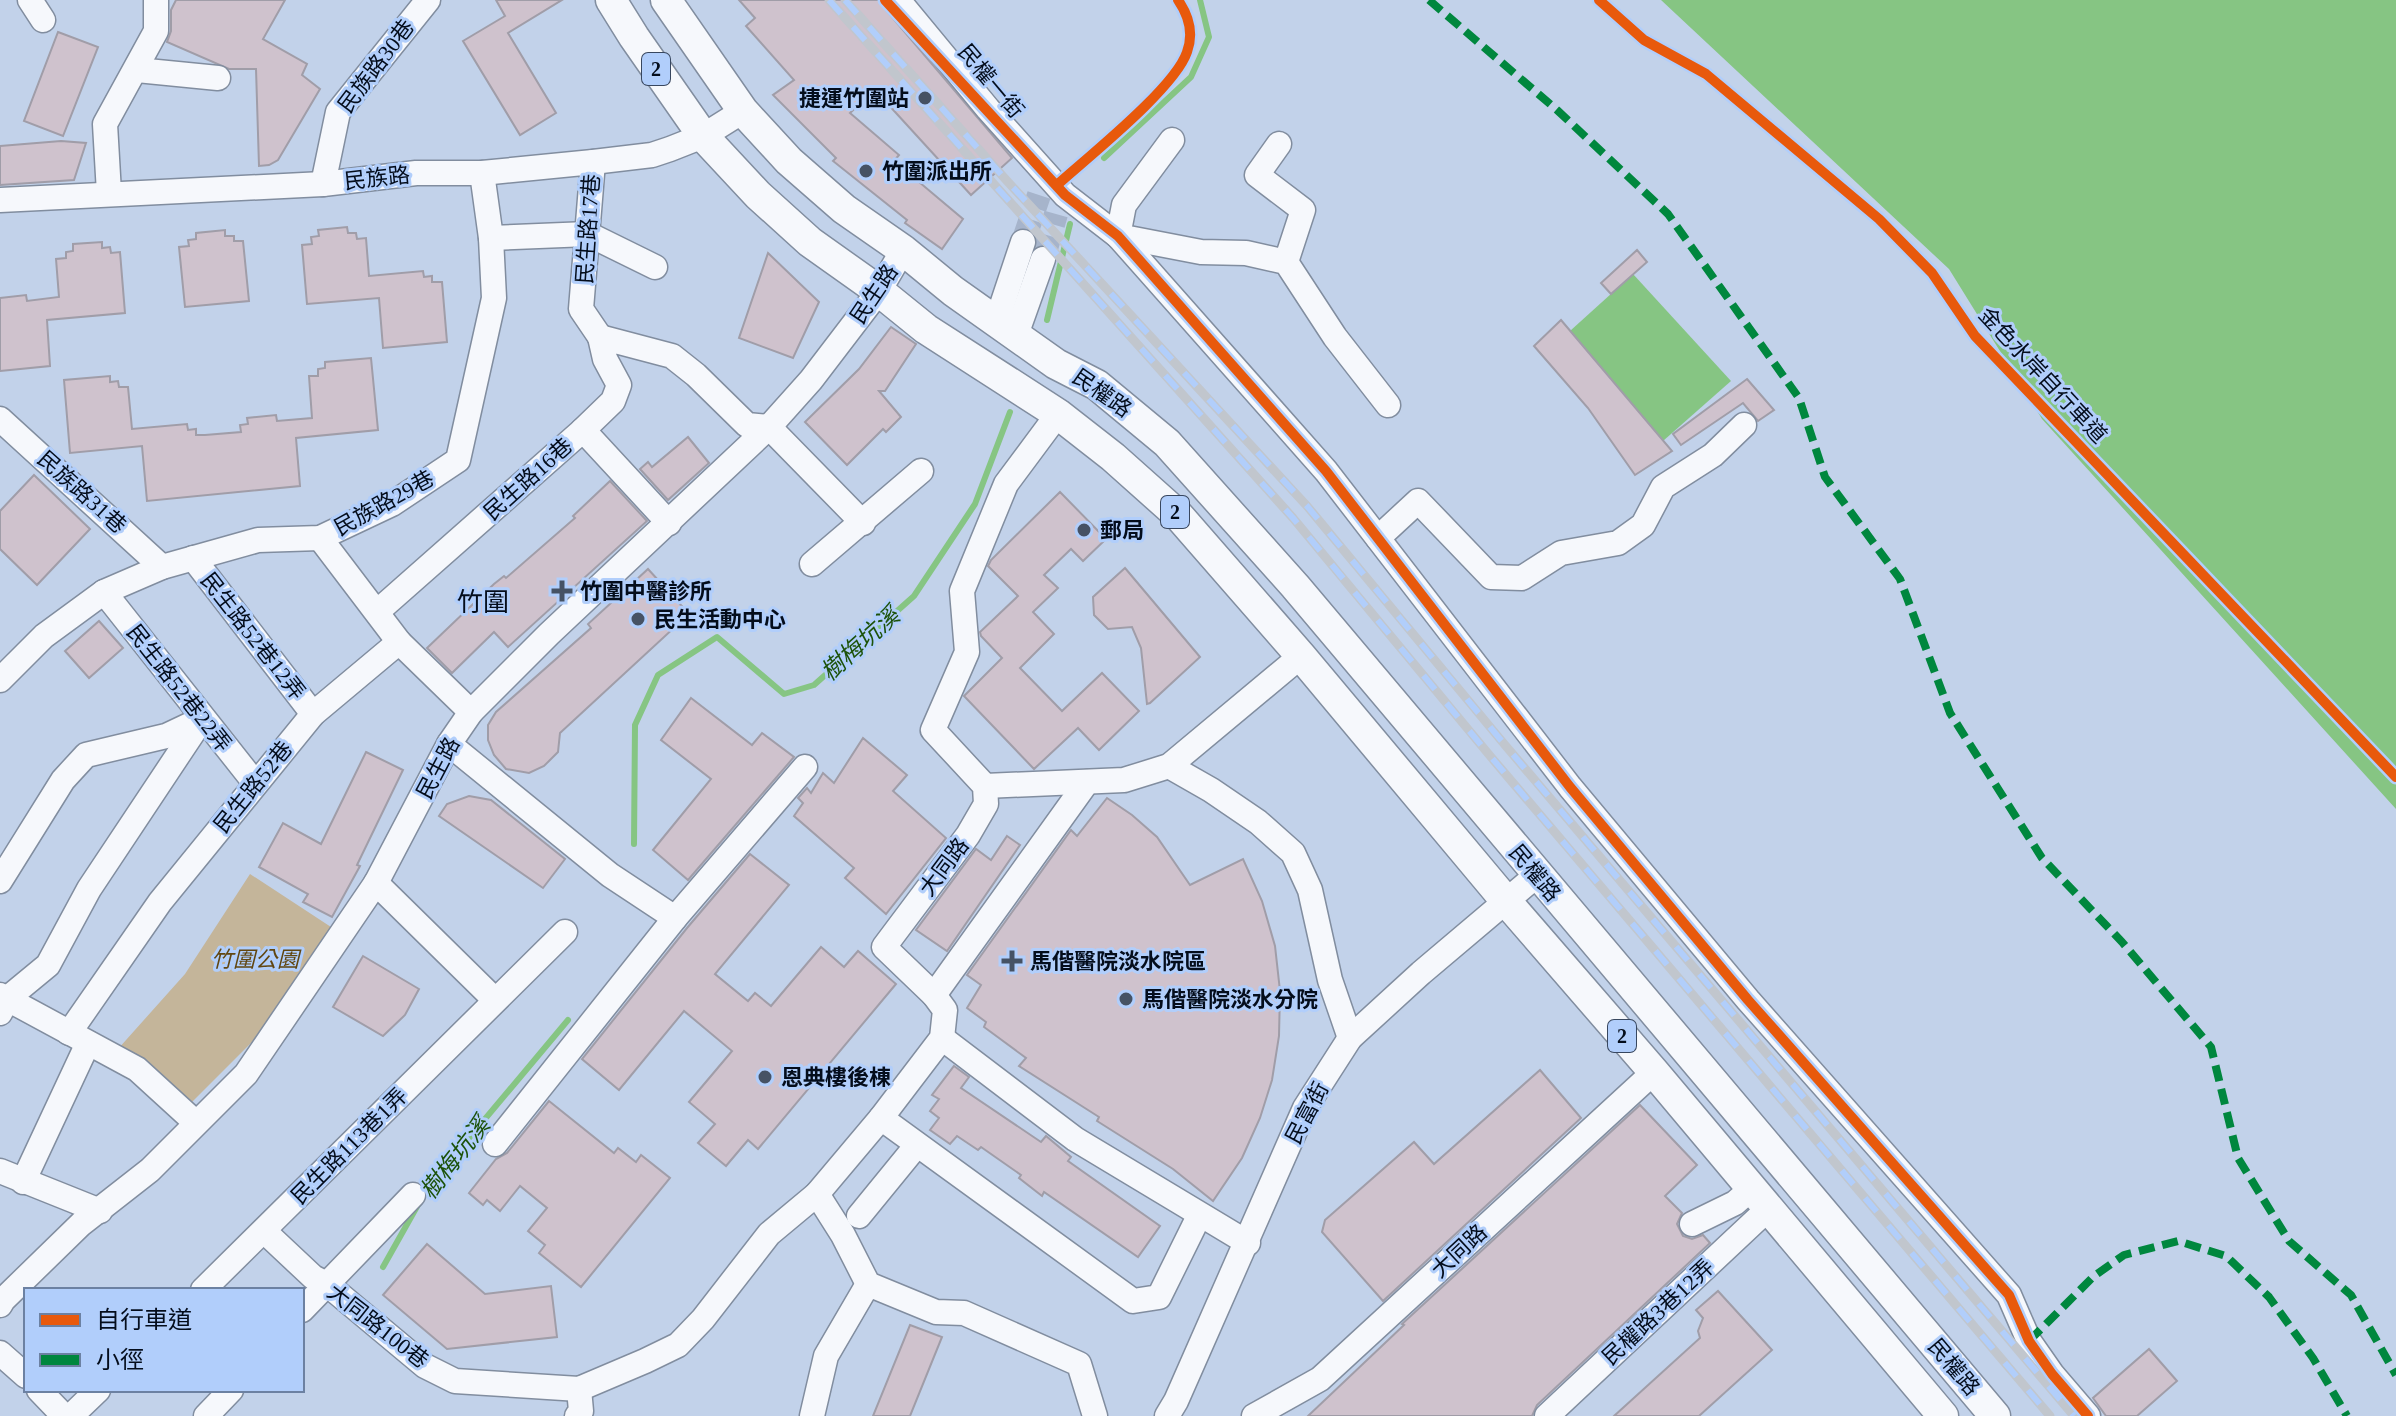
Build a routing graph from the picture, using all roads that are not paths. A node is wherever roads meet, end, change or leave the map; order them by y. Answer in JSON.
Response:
{"nodes":[{"id":1,"x":155,"y":0,"type":"edge"},
{"id":2,"x":428,"y":0,"type":"edge"},
{"id":3,"x":611,"y":0,"type":"edge"},
{"id":4,"x":666,"y":0,"type":"edge"},
{"id":5,"x":898,"y":0,"type":"edge"},
{"id":6,"x":137,"y":70,"type":"junction"},
{"id":7,"x":218,"y":78,"type":"dead end"},
{"id":8,"x":743,"y":111,"type":"junction"},
{"id":9,"x":703,"y":136,"type":"junction"},
{"id":10,"x":1172,"y":140,"type":"dead end"},
{"id":11,"x":1279,"y":144,"type":"dead end"},
{"id":12,"x":593,"y":162,"type":"junction"},
{"id":13,"x":482,"y":173,"type":"junction"},
{"id":14,"x":323,"y":184,"type":"junction"},
{"id":15,"x":109,"y":193,"type":"junction"},
{"id":16,"x":0,"y":200,"type":"edge"},
{"id":17,"x":588,"y":234,"type":"junction"},
{"id":18,"x":1118,"y":236,"type":"junction"},
{"id":19,"x":491,"y":238,"type":"junction"},
{"id":20,"x":1023,"y":242,"type":"tunnel mouth"},
{"id":21,"x":903,"y":250,"type":"junction"},
{"id":22,"x":1043,"y":259,"type":"tunnel mouth"},
{"id":23,"x":1286,"y":262,"type":"junction"},
{"id":24,"x":655,"y":267,"type":"dead end"},
{"id":25,"x":879,"y":291,"type":"junction"},
{"id":26,"x":600,"y":337,"type":"junction"},
{"id":27,"x":1022,"y":340,"type":"junction"},
{"id":28,"x":1388,"y":405,"type":"dead end"},
{"id":29,"x":1058,"y":414,"type":"junction"},
{"id":30,"x":0,"y":419,"type":"edge"},
{"id":31,"x":1744,"y":425,"type":"dead end"},
{"id":32,"x":769,"y":427,"type":"junction"},
{"id":33,"x":583,"y":430,"type":"junction"},
{"id":34,"x":921,"y":471,"type":"dead end"},
{"id":35,"x":669,"y":523,"type":"junction"},
{"id":36,"x":863,"y":523,"type":"junction"},
{"id":37,"x":320,"y":538,"type":"junction"},
{"id":38,"x":1378,"y":538,"type":"junction"},
{"id":39,"x":193,"y":558,"type":"junction"},
{"id":40,"x":812,"y":564,"type":"dead end"},
{"id":41,"x":162,"y":567,"type":"junction"},
{"id":42,"x":104,"y":592,"type":"junction"},
{"id":43,"x":378,"y":611,"type":"junction"},
{"id":44,"x":399,"y":642,"type":"junction"},
{"id":45,"x":1301,"y":656,"type":"junction"},
{"id":46,"x":0,"y":680,"type":"edge"},
{"id":47,"x":471,"y":712,"type":"junction"},
{"id":48,"x":313,"y":714,"type":"junction"},
{"id":49,"x":202,"y":719,"type":"junction"},
{"id":50,"x":449,"y":744,"type":"junction"},
{"id":51,"x":1169,"y":766,"type":"junction"},
{"id":52,"x":805,"y":767,"type":"dead end"},
{"id":53,"x":1087,"y":782,"type":"junction"},
{"id":54,"x":255,"y":783,"type":"junction"},
{"id":55,"x":985,"y":786,"type":"junction"},
{"id":56,"x":1537,"y":875,"type":"junction"},
{"id":57,"x":0,"y":881,"type":"edge"},
{"id":58,"x":376,"y":883,"type":"junction"},
{"id":59,"x":1506,"y":901,"type":"junction"},
{"id":60,"x":675,"y":918,"type":"junction"},
{"id":61,"x":565,"y":932,"type":"dead end"},
{"id":62,"x":934,"y":995,"type":"junction"},
{"id":63,"x":495,"y":1000,"type":"junction"},
{"id":64,"x":3,"y":1002,"type":"edge"},
{"id":65,"x":78,"y":1038,"type":"junction"},
{"id":66,"x":942,"y":1038,"type":"junction"},
{"id":67,"x":1350,"y":1038,"type":"junction"},
{"id":68,"x":1654,"y":1072,"type":"junction"},
{"id":69,"x":881,"y":1118,"type":"junction"},
{"id":70,"x":195,"y":1122,"type":"junction"},
{"id":71,"x":495,"y":1144,"type":"dead end"},
{"id":72,"x":917,"y":1145,"type":"junction"},
{"id":73,"x":0,"y":1171,"type":"edge"},
{"id":74,"x":23,"y":1182,"type":"junction"},
{"id":75,"x":817,"y":1194,"type":"junction"},
{"id":76,"x":413,"y":1195,"type":"dead end"},
{"id":77,"x":1760,"y":1198,"type":"junction"},
{"id":78,"x":100,"y":1211,"type":"junction"},
{"id":79,"x":859,"y":1216,"type":"dead end"},
{"id":80,"x":1199,"y":1216,"type":"junction"},
{"id":81,"x":1692,"y":1224,"type":"dead end"},
{"id":82,"x":264,"y":1231,"type":"junction"},
{"id":83,"x":1248,"y":1243,"type":"junction"},
{"id":84,"x":868,"y":1284,"type":"junction"},
{"id":85,"x":328,"y":1285,"type":"junction"},
{"id":86,"x":205,"y":1288,"type":"edge"},
{"id":87,"x":0,"y":1305,"type":"edge"},
{"id":88,"x":304,"y":1308,"type":"edge"},
{"id":89,"x":0,"y":1353,"type":"edge"},
{"id":90,"x":24,"y":1374,"type":"edge"},
{"id":91,"x":41,"y":1392,"type":"edge"},
{"id":92,"x":96,"y":1392,"type":"edge"},
{"id":93,"x":229,"y":1392,"type":"edge"},
{"id":94,"x":581,"y":1408,"type":"edge"},
{"id":95,"x":64,"y":1416,"type":"edge"},
{"id":96,"x":71,"y":1416,"type":"edge"},
{"id":97,"x":206,"y":1416,"type":"edge"},
{"id":98,"x":812,"y":1416,"type":"edge"},
{"id":99,"x":1095,"y":1416,"type":"edge"},
{"id":100,"x":1167,"y":1416,"type":"edge"},
{"id":101,"x":1255,"y":1416,"type":"edge"},
{"id":102,"x":1547,"y":1416,"type":"edge"},
{"id":103,"x":1943,"y":1416,"type":"edge"},
{"id":104,"x":1995,"y":1416,"type":"edge"},
{"id":105,"x":2088,"y":1416,"type":"edge"}],
"edges":[{"from":1,"to":6,"type":"street"},
{"from":2,"to":14,"type":"street","name":"民族路30巷"},
{"from":3,"to":9,"type":"main road","name":"民權路","number":"2"},
{"from":4,"to":8,"type":"main road","name":"民權路","number":"2"},
{"from":5,"to":18,"type":"street","name":"民權一街"},
{"from":6,"to":7,"type":"street"},
{"from":6,"to":15,"type":"street"},
{"from":8,"to":9,"type":"street","name":"民族路"},
{"from":8,"to":21,"type":"main road","name":"民權路","number":"2"},
{"from":9,"to":12,"type":"street","name":"民族路"},
{"from":9,"to":25,"type":"main road","name":"民權路","number":"2"},
{"from":10,"to":18,"type":"street"},
{"from":11,"to":23,"type":"street"},
{"from":12,"to":13,"type":"street","name":"民族路"},
{"from":12,"to":17,"type":"street","name":"民生路17巷"},
{"from":13,"to":14,"type":"street","name":"民族路"},
{"from":13,"to":19,"type":"street","name":"民族路29巷"},
{"from":14,"to":15,"type":"street","name":"民族路"},
{"from":15,"to":16,"type":"street","name":"民族路"},
{"from":17,"to":19,"type":"street"},
{"from":17,"to":24,"type":"street"},
{"from":17,"to":26,"type":"street","name":"民生路17巷"},
{"from":18,"to":23,"type":"street"},
{"from":18,"to":38,"type":"street","name":"民權一街"},
{"from":19,"to":37,"type":"street","name":"民族路29巷"},
{"from":20,"to":27,"type":"street"},
{"from":21,"to":25,"type":"street","name":"民生路"},
{"from":21,"to":27,"type":"main road","name":"民權路","number":"2"},
{"from":22,"to":27,"type":"street"},
{"from":23,"to":28,"type":"street"},
{"from":25,"to":29,"type":"main road","name":"民權路","number":"2"},
{"from":25,"to":32,"type":"street","name":"民生路"},
{"from":26,"to":32,"type":"street"},
{"from":26,"to":33,"type":"street","name":"民生路17巷"},
{"from":27,"to":56,"type":"main road","name":"民權路","number":"2"},
{"from":29,"to":45,"type":"main road","name":"民權路","number":"2"},
{"from":29,"to":55,"type":"street"},
{"from":30,"to":41,"type":"street","name":"民族路31巷"},
{"from":31,"to":38,"type":"street"},
{"from":32,"to":35,"type":"street","name":"民生路"},
{"from":32,"to":36,"type":"street"},
{"from":33,"to":35,"type":"street","name":"民生路16巷"},
{"from":33,"to":43,"type":"street","name":"民生路16巷"},
{"from":34,"to":36,"type":"street"},
{"from":35,"to":47,"type":"street","name":"民生路"},
{"from":36,"to":40,"type":"street"},
{"from":37,"to":39,"type":"street","name":"民族路29巷"},
{"from":37,"to":43,"type":"street"},
{"from":38,"to":105,"type":"street","name":"民權一街"},
{"from":39,"to":41,"type":"street","name":"民族路29巷"},
{"from":39,"to":48,"type":"street","name":"民生路52巷12弄"},
{"from":41,"to":42,"type":"street","name":"民族路29巷"},
{"from":42,"to":46,"type":"street","name":"民族路29巷"},
{"from":42,"to":49,"type":"street","name":"民生路52巷22弄"},
{"from":43,"to":44,"type":"street"},
{"from":44,"to":47,"type":"street"},
{"from":44,"to":48,"type":"street","name":"民生路52巷"},
{"from":45,"to":51,"type":"street"},
{"from":45,"to":59,"type":"main road","name":"民權路","number":"2"},
{"from":47,"to":50,"type":"street","name":"民生路"},
{"from":48,"to":54,"type":"street","name":"民生路52巷"},
{"from":49,"to":54,"type":"street","name":"民生路52巷22弄"},
{"from":49,"to":57,"type":"street"},
{"from":49,"to":64,"type":"street"},
{"from":50,"to":58,"type":"street","name":"民生路"},
{"from":50,"to":60,"type":"street"},
{"from":51,"to":53,"type":"street"},
{"from":51,"to":67,"type":"street"},
{"from":52,"to":60,"type":"street"},
{"from":53,"to":55,"type":"street"},
{"from":53,"to":62,"type":"street"},
{"from":54,"to":65,"type":"street","name":"民生路52巷"},
{"from":55,"to":62,"type":"street","name":"大同路"},
{"from":56,"to":59,"type":"street","name":"民富街"},
{"from":56,"to":104,"type":"main road","name":"民權路","number":"2"},
{"from":58,"to":63,"type":"street"},
{"from":58,"to":70,"type":"street","name":"民生路"},
{"from":59,"to":67,"type":"street","name":"民富街"},
{"from":59,"to":68,"type":"main road","name":"民權路","number":"2"},
{"from":60,"to":71,"type":"street"},
{"from":61,"to":63,"type":"street","name":"民生路113巷1弄"},
{"from":62,"to":66,"type":"street"},
{"from":63,"to":82,"type":"street","name":"民生路113巷1弄"},
{"from":64,"to":65,"type":"street"},
{"from":65,"to":70,"type":"street"},
{"from":65,"to":74,"type":"street","name":"民生路52巷"},
{"from":66,"to":69,"type":"street"},
{"from":66,"to":80,"type":"street"},
{"from":67,"to":83,"type":"street","name":"民富街"},
{"from":68,"to":77,"type":"main road","name":"民權路","number":"2"},
{"from":68,"to":101,"type":"street","name":"大同路"},
{"from":69,"to":72,"type":"street"},
{"from":69,"to":75,"type":"street"},
{"from":70,"to":78,"type":"street","name":"民生路"},
{"from":72,"to":79,"type":"street"},
{"from":72,"to":80,"type":"street"},
{"from":73,"to":74,"type":"street"},
{"from":74,"to":78,"type":"street"},
{"from":75,"to":84,"type":"street"},
{"from":75,"to":94,"type":"street","name":"大同路100巷"},
{"from":76,"to":85,"type":"street"},
{"from":77,"to":81,"type":"street"},
{"from":77,"to":102,"type":"street","name":"民權路3巷12弄"},
{"from":77,"to":103,"type":"main road","name":"民權路","number":"2"},
{"from":78,"to":87,"type":"street","name":"民生路"},
{"from":80,"to":83,"type":"street"},
{"from":82,"to":85,"type":"street","name":"大同路100巷"},
{"from":82,"to":86,"type":"street","name":"民生路113巷1弄"},
{"from":83,"to":100,"type":"street","name":"民富街"},
{"from":84,"to":98,"type":"street"},
{"from":84,"to":99,"type":"street"},
{"from":85,"to":88,"type":"street"},
{"from":85,"to":94,"type":"street","name":"大同路100巷"},
{"from":89,"to":90,"type":"street"},
{"from":91,"to":95,"type":"street"},
{"from":92,"to":96,"type":"street"},
{"from":93,"to":97,"type":"street"}]}
